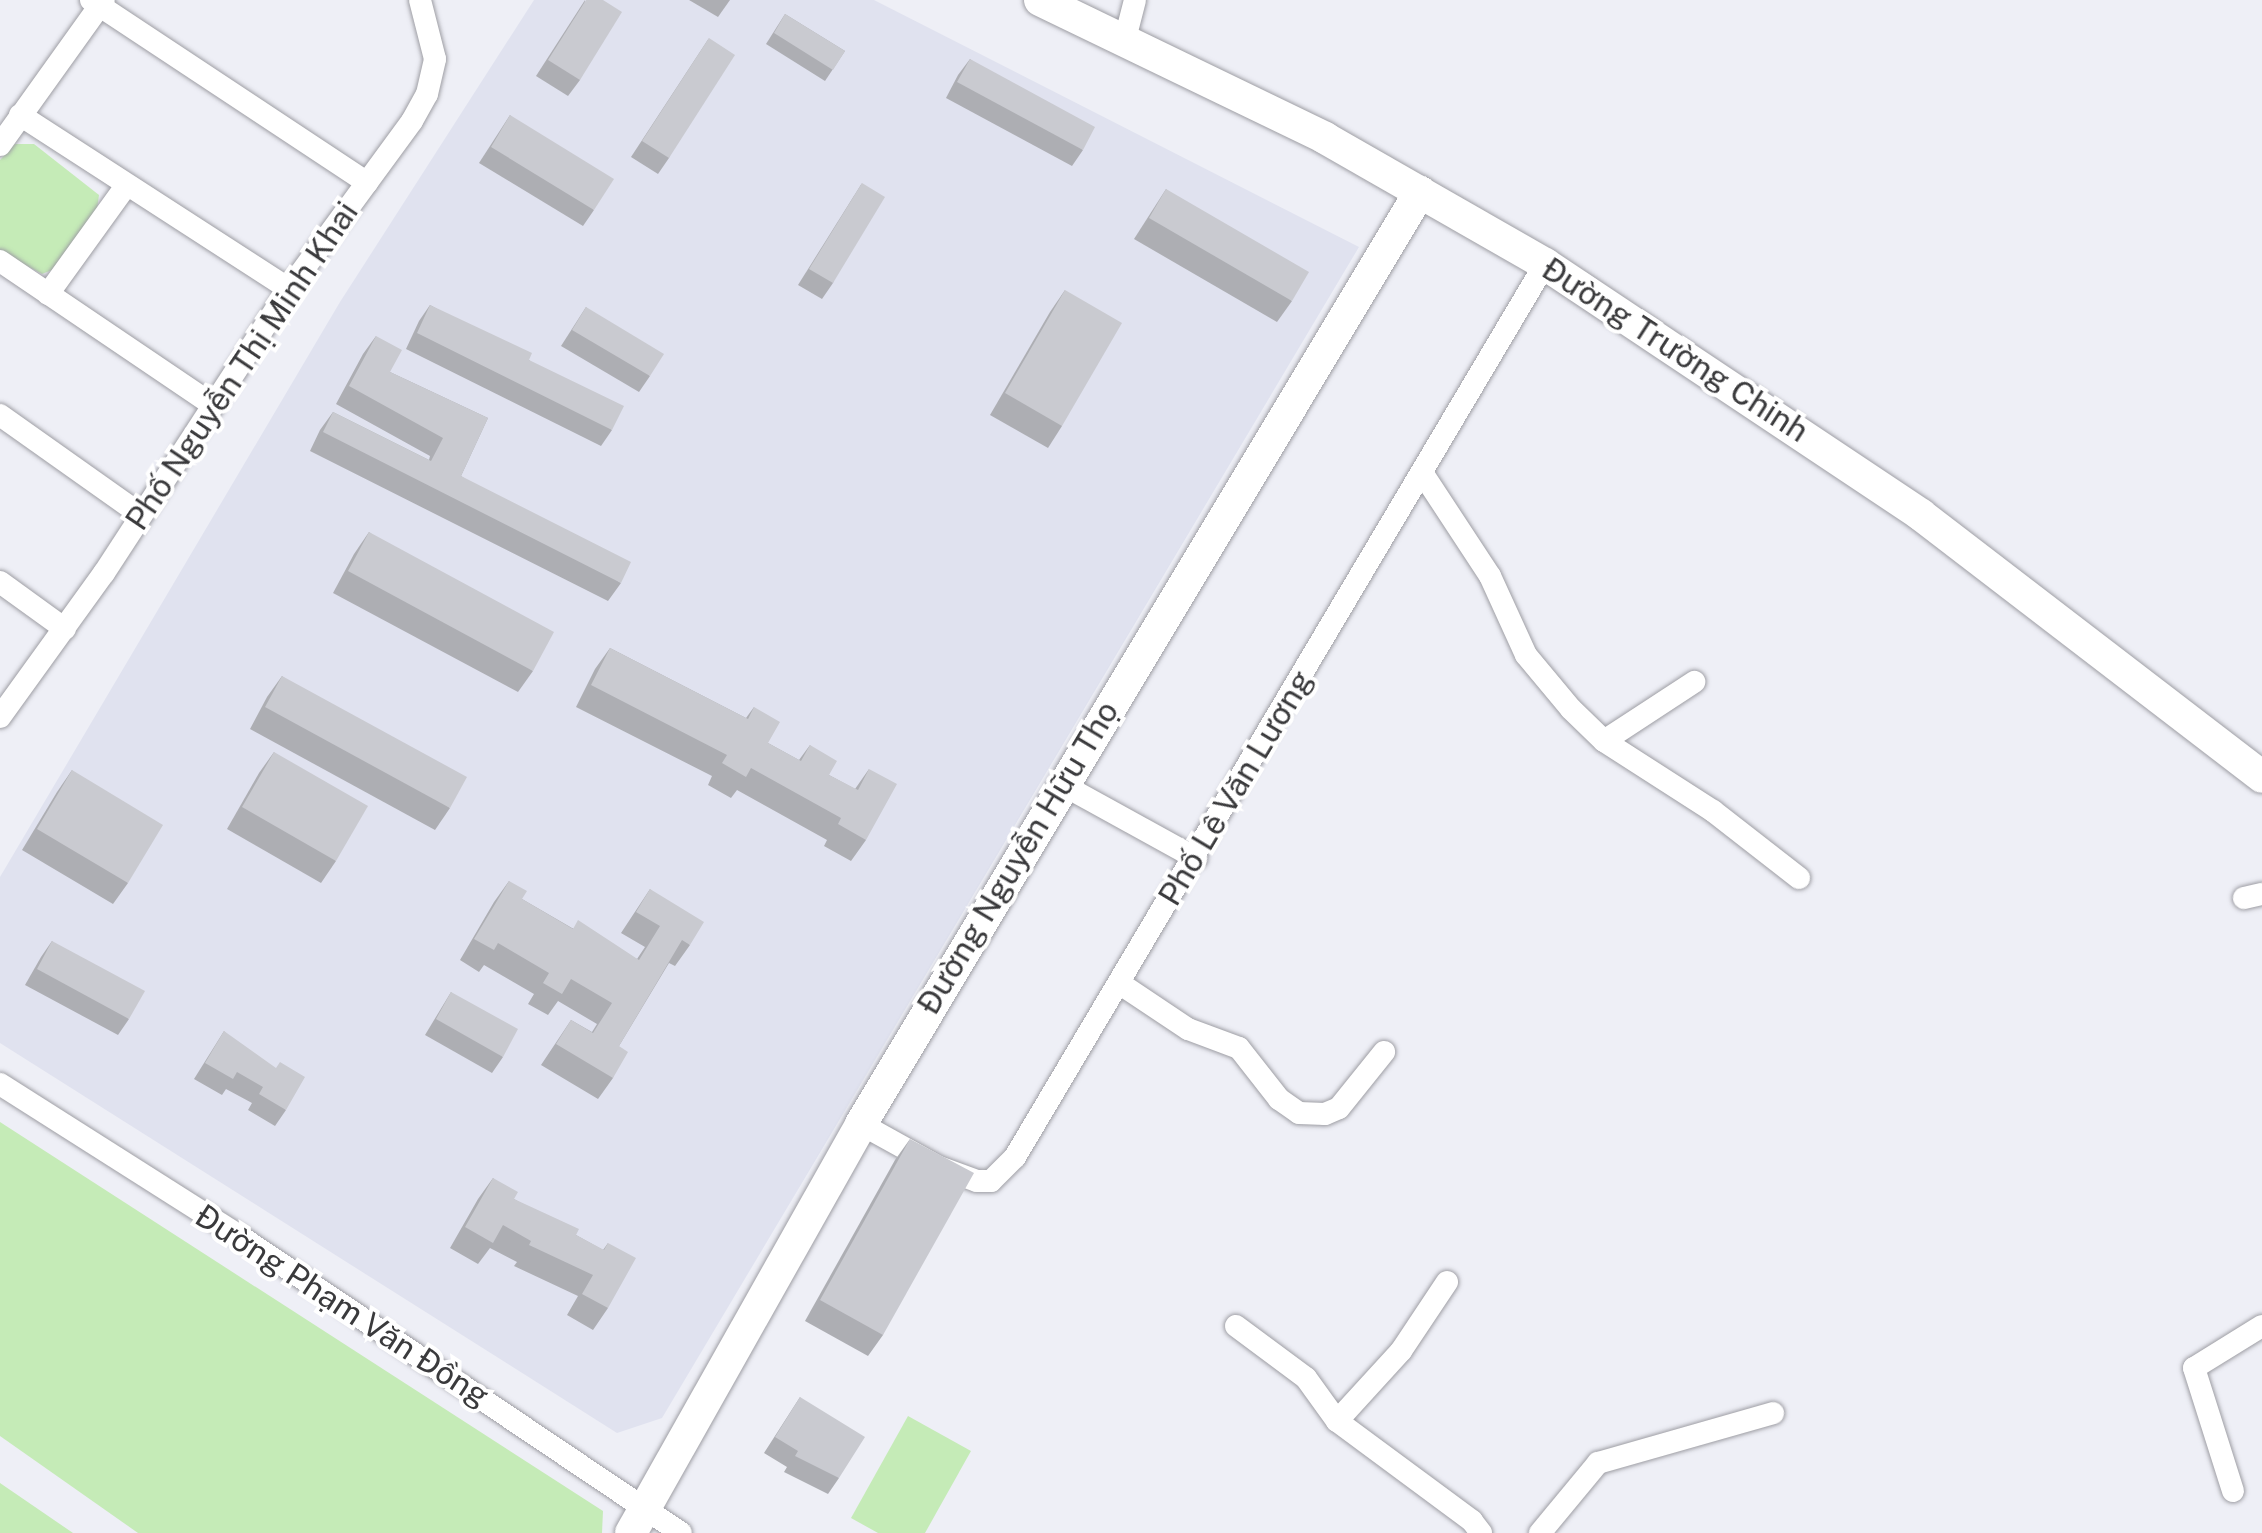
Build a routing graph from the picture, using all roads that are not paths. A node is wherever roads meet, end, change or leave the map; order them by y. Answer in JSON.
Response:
{"nodes":[{"id":1,"x":420,"y":0,"type":"edge"},
{"id":2,"x":1040,"y":0,"type":"edge"},
{"id":3,"x":1136,"y":0,"type":"edge"},
{"id":4,"x":98,"y":2,"type":"edge"},
{"id":5,"x":1126,"y":40,"type":"junction"},
{"id":6,"x":20,"y":115,"type":"junction"},
{"id":7,"x":0,"y":145,"type":"edge"},
{"id":8,"x":366,"y":184,"type":"junction"},
{"id":9,"x":126,"y":186,"type":"junction"},
{"id":10,"x":1420,"y":192,"type":"junction"},
{"id":11,"x":0,"y":262,"type":"edge"},
{"id":12,"x":1546,"y":264,"type":"junction"},
{"id":13,"x":289,"y":289,"type":"junction"},
{"id":14,"x":48,"y":294,"type":"junction"},
{"id":15,"x":211,"y":404,"type":"junction"},
{"id":16,"x":0,"y":416,"type":"edge"},
{"id":17,"x":1423,"y":474,"type":"junction"},
{"id":18,"x":140,"y":514,"type":"junction"},
{"id":19,"x":0,"y":582,"type":"edge"},
{"id":20,"x":65,"y":630,"type":"junction"},
{"id":21,"x":1694,"y":682,"type":"dead end"},
{"id":22,"x":0,"y":717,"type":"edge"},
{"id":23,"x":1604,"y":742,"type":"junction"},
{"id":24,"x":2262,"y":777,"type":"edge"},
{"id":25,"x":1063,"y":785,"type":"junction"},
{"id":26,"x":1196,"y":858,"type":"junction"},
{"id":27,"x":1799,"y":878,"type":"dead end"},
{"id":28,"x":1118,"y":984,"type":"junction"},
{"id":29,"x":1384,"y":1052,"type":"dead end"},
{"id":30,"x":0,"y":1084,"type":"edge"},
{"id":31,"x":861,"y":1124,"type":"junction"},
{"id":32,"x":1446,"y":1282,"type":"dead end"},
{"id":33,"x":1236,"y":1326,"type":"dead end"},
{"id":34,"x":2262,"y":1326,"type":"edge"},
{"id":35,"x":1773,"y":1413,"type":"dead end"},
{"id":36,"x":1338,"y":1421,"type":"junction"},
{"id":37,"x":2233,"y":1492,"type":"dead end"},
{"id":38,"x":639,"y":1520,"type":"edge"},
{"id":39,"x":681,"y":1533,"type":"edge"},
{"id":40,"x":1481,"y":1533,"type":"edge"},
{"id":41,"x":1540,"y":1533,"type":"edge"}],
"edges":[{"from":1,"to":8,"type":"street","name":"Phố Nguyễn Thị Minh Khai"},
{"from":2,"to":5,"type":"street","name":"Đường Trường Chinh"},
{"from":3,"to":5,"type":"street"},
{"from":4,"to":6,"type":"street"},
{"from":4,"to":8,"type":"street"},
{"from":5,"to":10,"type":"street","name":"Đường Trường Chinh"},
{"from":6,"to":7,"type":"street"},
{"from":6,"to":9,"type":"street"},
{"from":8,"to":13,"type":"street","name":"Phố Nguyễn Thị Minh Khai"},
{"from":9,"to":13,"type":"street"},
{"from":9,"to":14,"type":"street"},
{"from":10,"to":12,"type":"street","name":"Đường Trường Chinh"},
{"from":10,"to":25,"type":"street","name":"Đường Nguyễn Hữu Thọ"},
{"from":11,"to":14,"type":"street"},
{"from":12,"to":17,"type":"street","name":"Phố Lê Văn Lương"},
{"from":12,"to":24,"type":"street","name":"Đường Trường Chinh"},
{"from":13,"to":15,"type":"street","name":"Phố Nguyễn Thị Minh Khai"},
{"from":14,"to":15,"type":"street"},
{"from":15,"to":18,"type":"street","name":"Phố Nguyễn Thị Minh Khai"},
{"from":16,"to":18,"type":"street"},
{"from":17,"to":23,"type":"street"},
{"from":17,"to":26,"type":"street","name":"Phố Lê Văn Lương"},
{"from":18,"to":20,"type":"street","name":"Phố Nguyễn Thị Minh Khai"},
{"from":19,"to":20,"type":"street"},
{"from":20,"to":22,"type":"street","name":"Phố Nguyễn Thị Minh Khai"},
{"from":21,"to":23,"type":"street"},
{"from":23,"to":27,"type":"street"},
{"from":25,"to":26,"type":"street"},
{"from":25,"to":31,"type":"street","name":"Đường Nguyễn Hữu Thọ"},
{"from":26,"to":28,"type":"street","name":"Phố Lê Văn Lương"},
{"from":28,"to":29,"type":"street"},
{"from":28,"to":31,"type":"street","name":"Phố Lê Văn Lương"},
{"from":30,"to":38,"type":"street","name":"Đường Phạm Văn Đồng"},
{"from":31,"to":38,"type":"street","name":"Đường Nguyễn Hữu Thọ"},
{"from":32,"to":36,"type":"street"},
{"from":33,"to":36,"type":"street"},
{"from":34,"to":37,"type":"street"},
{"from":35,"to":41,"type":"street"},
{"from":36,"to":40,"type":"street"},
{"from":38,"to":39,"type":"street","name":"Đường Phạm Văn Đồng"}]}
